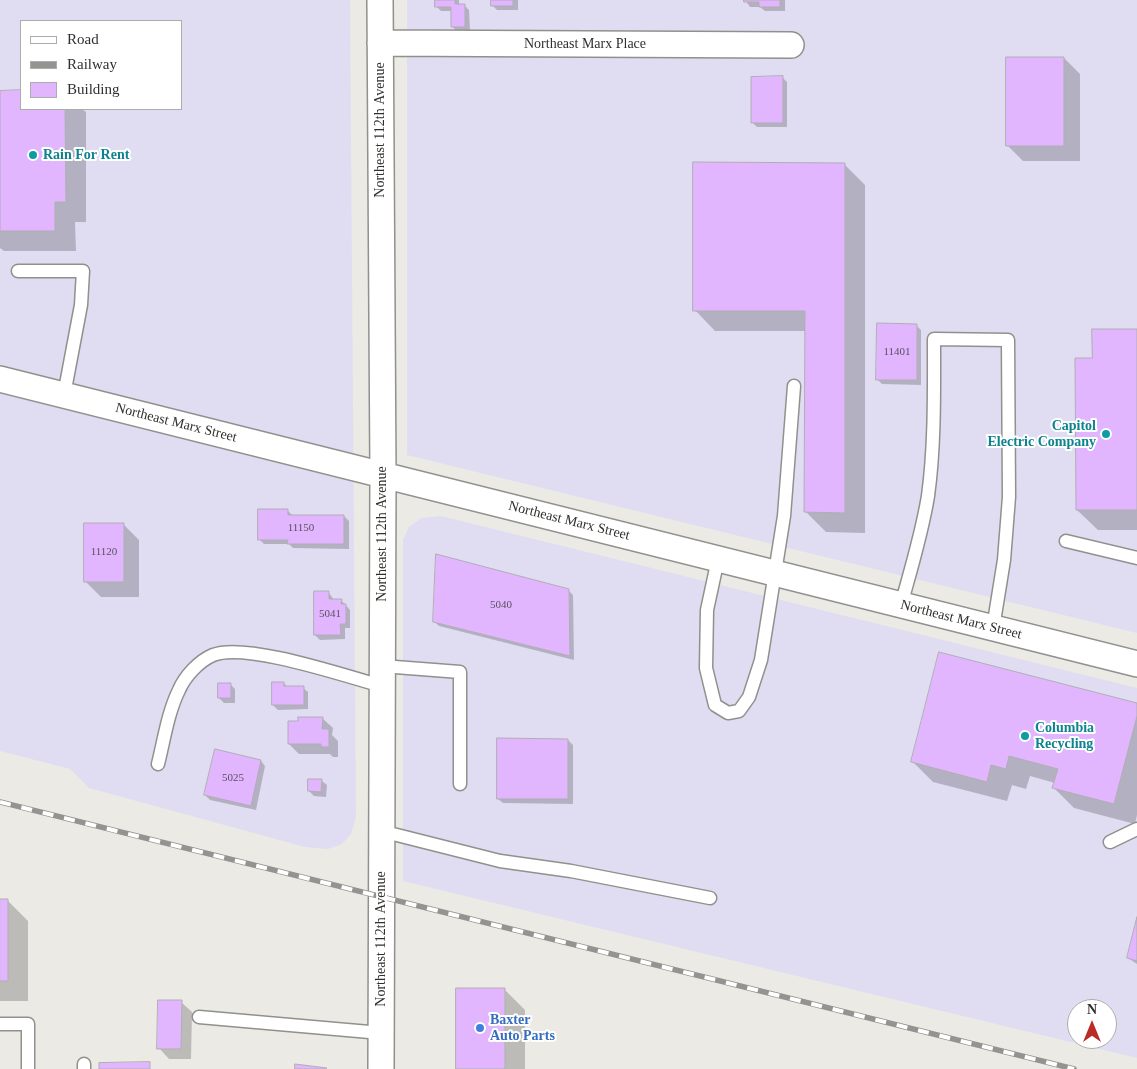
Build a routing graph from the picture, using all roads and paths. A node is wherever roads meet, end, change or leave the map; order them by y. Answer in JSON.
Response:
{"nodes":[{"id":1,"x":380,"y":0,"type":"edge"},
{"id":2,"x":380,"y":43,"type":"junction"},
{"id":3,"x":791,"y":45,"type":"dead end"},
{"id":4,"x":18,"y":271,"type":"dead end"},
{"id":5,"x":0,"y":379,"type":"edge"},
{"id":6,"x":794,"y":386,"type":"dead end"},
{"id":7,"x":64,"y":395,"type":"junction"},
{"id":8,"x":383,"y":474,"type":"junction"},
{"id":9,"x":1066,"y":541,"type":"dead end"},
{"id":10,"x":1137,"y":558,"type":"edge"},
{"id":11,"x":718,"y":559,"type":"junction"},
{"id":12,"x":774,"y":573,"type":"junction"},
{"id":13,"x":902,"y":604,"type":"junction"},
{"id":14,"x":993,"y":628,"type":"junction"},
{"id":15,"x":1137,"y":664,"type":"edge"},
{"id":16,"x":382,"y":676,"type":"junction"},
{"id":17,"x":158,"y":764,"type":"dead end"},
{"id":18,"x":460,"y":784,"type":"dead end"},
{"id":19,"x":1137,"y":829,"type":"edge"},
{"id":20,"x":381,"y":831,"type":"junction"},
{"id":21,"x":1110,"y":842,"type":"dead end"},
{"id":22,"x":710,"y":898,"type":"dead end"},
{"id":23,"x":199,"y":1017,"type":"dead end"},
{"id":24,"x":0,"y":1024,"type":"edge"},
{"id":25,"x":381,"y":1032,"type":"junction"},
{"id":26,"x":28,"y":1069,"type":"edge"},
{"id":27,"x":380,"y":1069,"type":"edge"}],
"edges":[{"from":1,"to":2,"type":"street","name":"Northeast 112th Avenue"},
{"from":2,"to":3,"type":"street","name":"Northeast Marx Place"},
{"from":2,"to":8,"type":"street","name":"Northeast 112th Avenue"},
{"from":4,"to":7,"type":"lane"},
{"from":5,"to":7,"type":"street","name":"Northeast Marx Street"},
{"from":6,"to":12,"type":"lane"},
{"from":7,"to":8,"type":"street","name":"Northeast Marx Street"},
{"from":8,"to":11,"type":"street","name":"Northeast Marx Street"},
{"from":8,"to":16,"type":"street","name":"Northeast 112th Avenue"},
{"from":9,"to":10,"type":"lane"},
{"from":11,"to":12,"type":"street","name":"Northeast Marx Street"},
{"from":11,"to":12,"type":"lane"},
{"from":12,"to":13,"type":"street","name":"Northeast Marx Street"},
{"from":13,"to":14,"type":"street","name":"Northeast Marx Street"},
{"from":13,"to":14,"type":"lane"},
{"from":14,"to":15,"type":"street","name":"Northeast Marx Street"},
{"from":16,"to":17,"type":"lane"},
{"from":16,"to":18,"type":"lane"},
{"from":16,"to":20,"type":"street","name":"Northeast 112th Avenue"},
{"from":19,"to":21,"type":"lane"},
{"from":20,"to":22,"type":"lane"},
{"from":20,"to":25,"type":"street","name":"Northeast 112th Avenue"},
{"from":23,"to":25,"type":"lane"},
{"from":24,"to":26,"type":"lane"},
{"from":25,"to":27,"type":"street","name":"Northeast 112th Avenue"}]}
